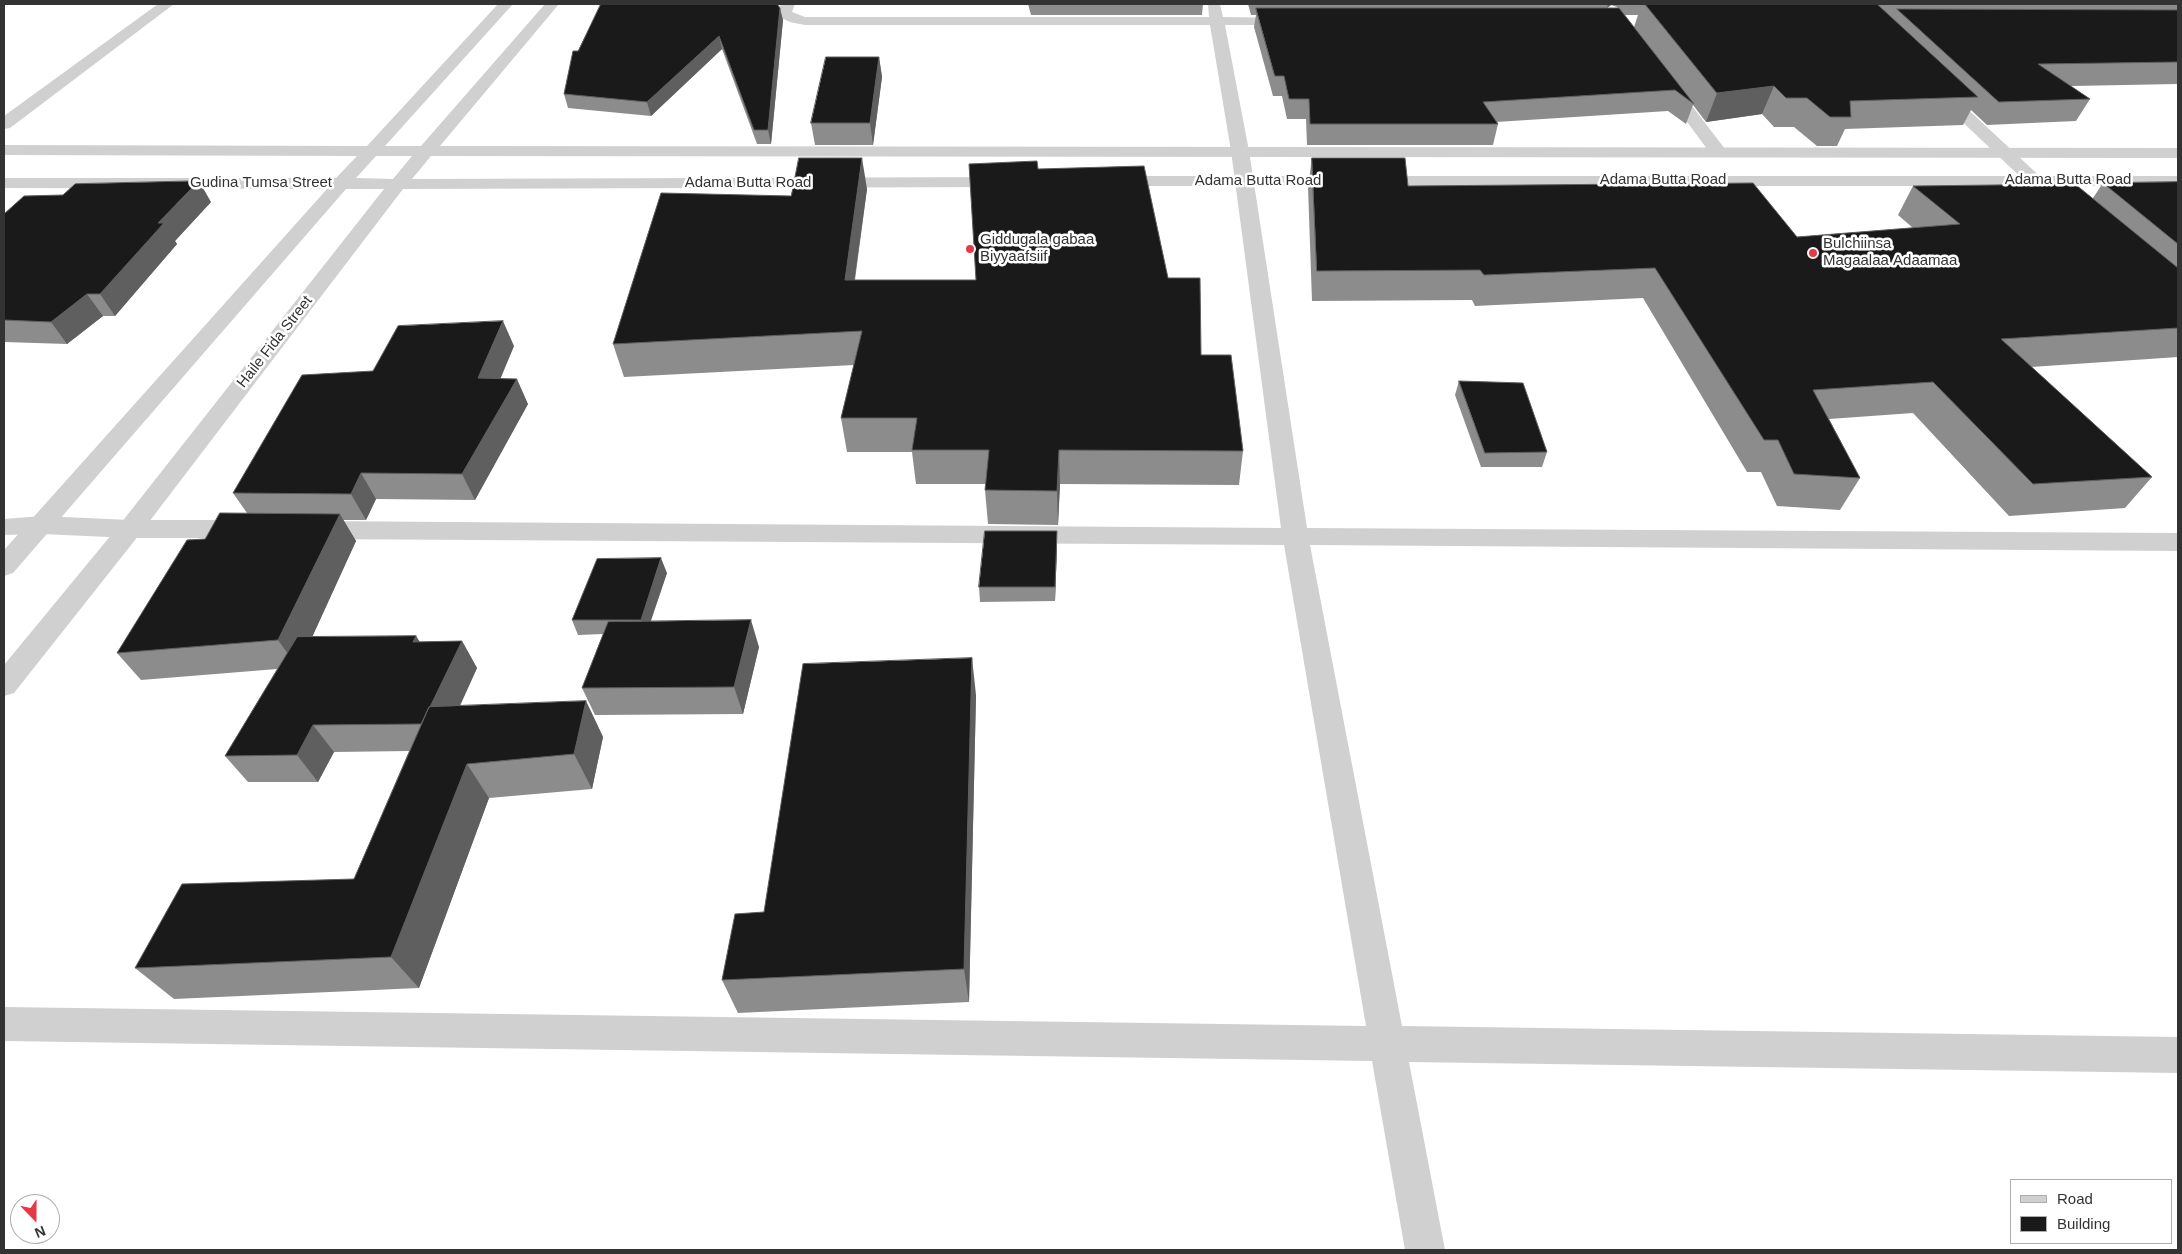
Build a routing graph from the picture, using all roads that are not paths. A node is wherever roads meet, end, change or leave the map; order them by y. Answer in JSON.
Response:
{"nodes":[{"id":1,"x":167,"y":4,"type":"edge"},
{"id":2,"x":506,"y":4,"type":"edge"},
{"id":3,"x":552,"y":4,"type":"edge"},
{"id":4,"x":788,"y":4,"type":"edge"},
{"id":5,"x":1214,"y":4,"type":"edge"},
{"id":6,"x":1305,"y":21,"type":"edge"},
{"id":7,"x":1217,"y":22,"type":"junction"},
{"id":8,"x":1660,"y":75,"type":"edge"},
{"id":9,"x":1926,"y":78,"type":"edge"},
{"id":10,"x":4,"y":124,"type":"edge"},
{"id":11,"x":4,"y":150,"type":"edge"},
{"id":12,"x":1240,"y":151,"type":"junction"},
{"id":13,"x":373,"y":152,"type":"junction"},
{"id":14,"x":426,"y":152,"type":"junction"},
{"id":15,"x":1719,"y":153,"type":"junction"},
{"id":16,"x":2178,"y":153,"type":"edge"},
{"id":17,"x":2005,"y":154,"type":"junction"},
{"id":18,"x":2031,"y":179,"type":"junction"},
{"id":19,"x":1244,"y":180,"type":"junction"},
{"id":20,"x":1094,"y":181,"type":"edge"},
{"id":21,"x":2178,"y":181,"type":"edge"},
{"id":22,"x":1025,"y":182,"type":"edge"},
{"id":23,"x":4,"y":183,"type":"edge"},
{"id":24,"x":342,"y":183,"type":"junction"},
{"id":25,"x":398,"y":184,"type":"junction"},
{"id":26,"x":2068,"y":211,"type":"edge"},
{"id":27,"x":42,"y":525,"type":"junction"},
{"id":28,"x":4,"y":527,"type":"edge"},
{"id":29,"x":130,"y":529,"type":"junction"},
{"id":30,"x":1295,"y":536,"type":"junction"},
{"id":31,"x":2178,"y":542,"type":"edge"},
{"id":32,"x":4,"y":567,"type":"edge"},
{"id":33,"x":4,"y":686,"type":"edge"},
{"id":34,"x":4,"y":1024,"type":"edge"},
{"id":35,"x":1388,"y":1044,"type":"junction"},
{"id":36,"x":2178,"y":1055,"type":"edge"},
{"id":37,"x":1425,"y":1250,"type":"edge"}],
"edges":[{"from":1,"to":10,"type":"street"},
{"from":2,"to":13,"type":"street"},
{"from":3,"to":14,"type":"street","name":"Haile Fida Street"},
{"from":4,"to":7,"type":"street"},
{"from":5,"to":7,"type":"street"},
{"from":6,"to":7,"type":"street"},
{"from":7,"to":12,"type":"street"},
{"from":8,"to":15,"type":"street"},
{"from":9,"to":17,"type":"street"},
{"from":11,"to":13,"type":"street","name":"Gudina Tumsa Street"},
{"from":12,"to":14,"type":"street","name":"Adama Butta Road"},
{"from":12,"to":15,"type":"street","name":"Adama Butta Road"},
{"from":12,"to":19,"type":"street"},
{"from":13,"to":14,"type":"street","name":"Gudina Tumsa Street"},
{"from":13,"to":24,"type":"street"},
{"from":14,"to":25,"type":"street","name":"Haile Fida Street"},
{"from":15,"to":17,"type":"street","name":"Adama Butta Road"},
{"from":16,"to":17,"type":"street","name":"Adama Butta Road"},
{"from":17,"to":18,"type":"street"},
{"from":18,"to":19,"type":"street","name":"Adama Butta Road"},
{"from":18,"to":21,"type":"street","name":"Adama Butta Road"},
{"from":18,"to":26,"type":"street"},
{"from":19,"to":20,"type":"street","name":"Adama Butta Road"},
{"from":19,"to":30,"type":"street"},
{"from":22,"to":25,"type":"street","name":"Adama Butta Road"},
{"from":23,"to":24,"type":"street","name":"Gudina Tumsa Street"},
{"from":24,"to":25,"type":"street","name":"Gudina Tumsa Street"},
{"from":24,"to":27,"type":"street"},
{"from":25,"to":29,"type":"street","name":"Haile Fida Street"},
{"from":27,"to":28,"type":"street"},
{"from":27,"to":29,"type":"street"},
{"from":27,"to":32,"type":"street"},
{"from":29,"to":30,"type":"street"},
{"from":29,"to":33,"type":"street","name":"Haile Fida Street"},
{"from":30,"to":31,"type":"street"},
{"from":30,"to":35,"type":"street"},
{"from":34,"to":35,"type":"street"},
{"from":35,"to":36,"type":"street"},
{"from":35,"to":37,"type":"street"}]}
